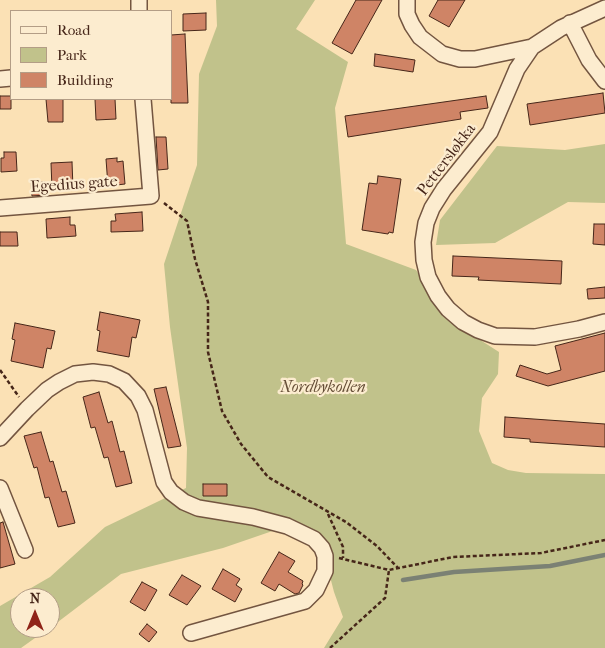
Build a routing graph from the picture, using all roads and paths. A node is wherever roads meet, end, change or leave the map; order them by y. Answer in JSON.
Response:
{"nodes":[{"id":1,"x":407,"y":0,"type":"edge"},
{"id":2,"x":605,"y":8,"type":"edge"},
{"id":3,"x":570,"y":23,"type":"junction"},
{"id":4,"x":532,"y":47,"type":"junction"},
{"id":5,"x":605,"y":81,"type":"edge"},
{"id":6,"x":143,"y":100,"type":"edge"},
{"id":7,"x":152,"y":196,"type":"junction"},
{"id":8,"x":0,"y":208,"type":"edge"},
{"id":9,"x":605,"y":322,"type":"edge"},
{"id":10,"x":0,"y":370,"type":"edge"},
{"id":11,"x":27,"y":409,"type":"junction"},
{"id":12,"x":0,"y":438,"type":"edge"},
{"id":13,"x":0,"y":488,"type":"edge"},
{"id":14,"x":327,"y":512,"type":"junction"},
{"id":15,"x":605,"y":540,"type":"edge"},
{"id":16,"x":25,"y":550,"type":"dead end"},
{"id":17,"x":325,"y":556,"type":"junction"},
{"id":18,"x":343,"y":558,"type":"junction"},
{"id":19,"x":398,"y":568,"type":"junction"},
{"id":20,"x":389,"y":570,"type":"junction"},
{"id":21,"x":191,"y":633,"type":"dead end"},
{"id":22,"x":330,"y":648,"type":"edge"}],
"edges":[{"from":1,"to":4,"type":"street"},
{"from":2,"to":3,"type":"street"},
{"from":3,"to":4,"type":"street"},
{"from":3,"to":5,"type":"street"},
{"from":4,"to":9,"type":"street","name":"Pettersløkka"},
{"from":6,"to":7,"type":"street"},
{"from":7,"to":8,"type":"street","name":"Egedius gate"},
{"from":7,"to":14,"type":"path"},
{"from":10,"to":11,"type":"path"},
{"from":11,"to":12,"type":"street"},
{"from":11,"to":17,"type":"street"},
{"from":13,"to":16,"type":"street"},
{"from":14,"to":18,"type":"path"},
{"from":14,"to":19,"type":"path"},
{"from":15,"to":19,"type":"path"},
{"from":17,"to":18,"type":"path"},
{"from":17,"to":21,"type":"street"},
{"from":18,"to":20,"type":"path"},
{"from":19,"to":20,"type":"path"},
{"from":20,"to":22,"type":"path"}]}
